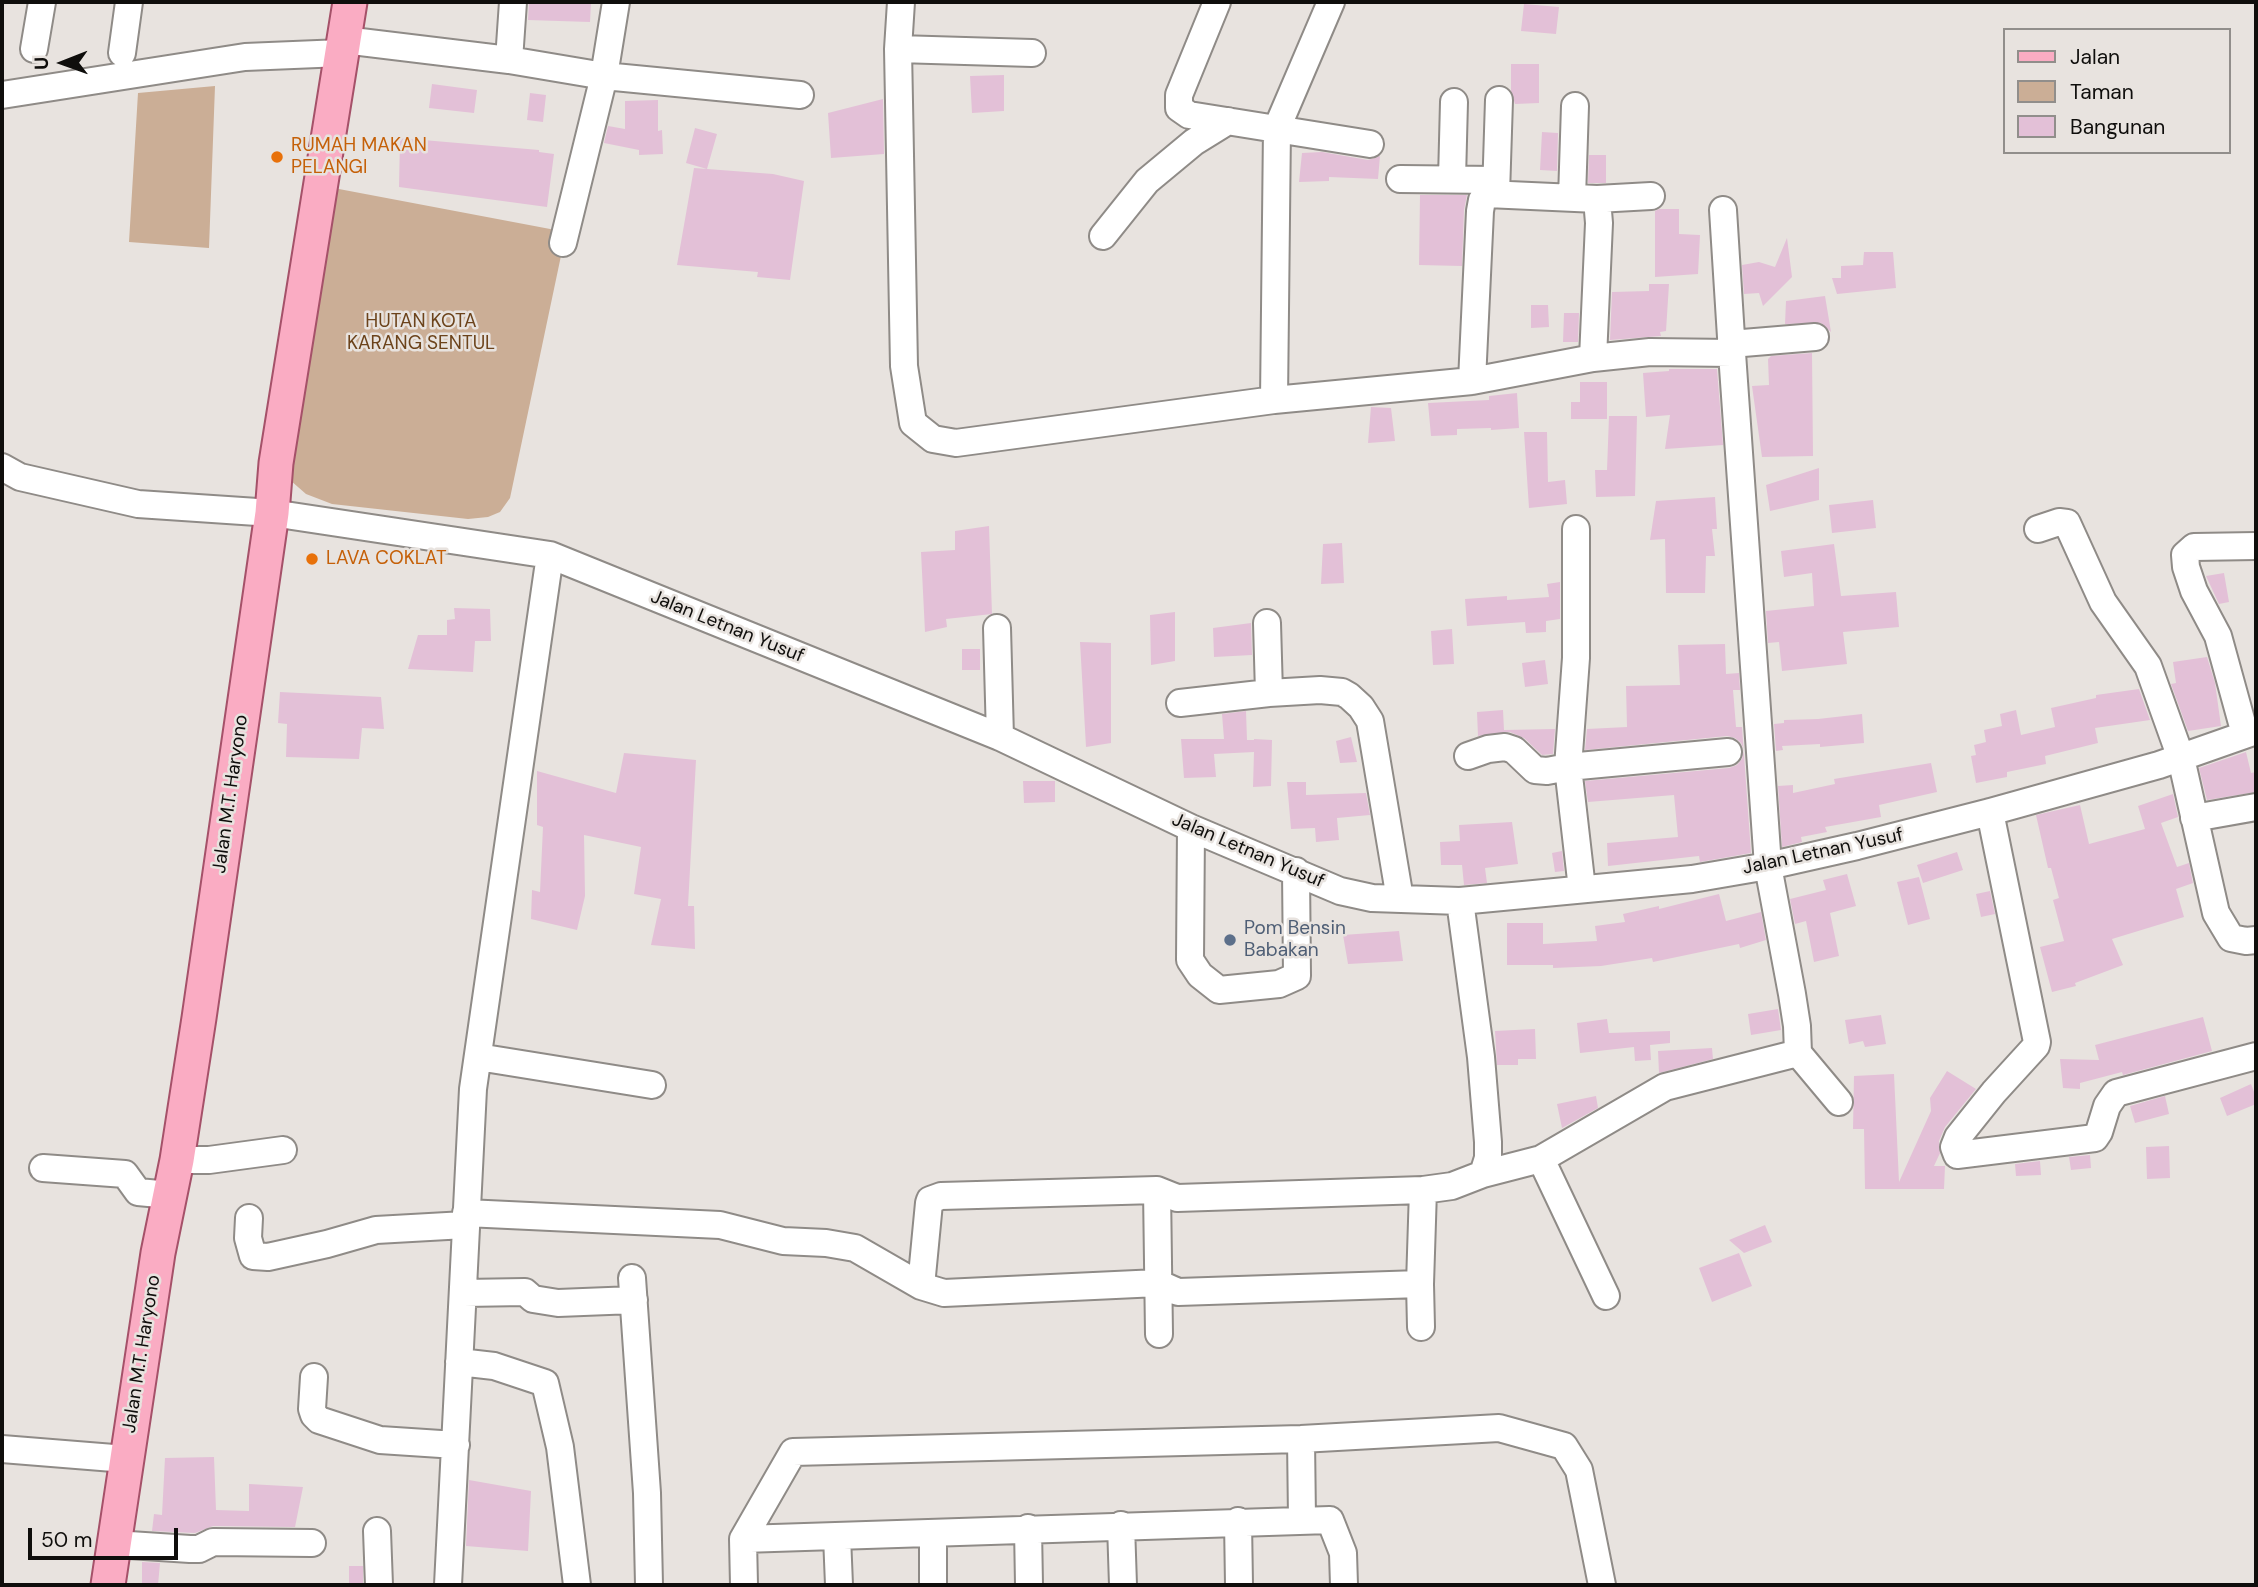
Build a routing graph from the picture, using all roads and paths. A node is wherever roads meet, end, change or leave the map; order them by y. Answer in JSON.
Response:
{"nodes":[{"id":1,"x":42,"y":2,"type":"edge"},
{"id":2,"x":129,"y":2,"type":"edge"},
{"id":3,"x":350,"y":2,"type":"edge"},
{"id":4,"x":513,"y":2,"type":"edge"},
{"id":5,"x":617,"y":2,"type":"edge"},
{"id":6,"x":901,"y":2,"type":"edge"},
{"id":7,"x":1217,"y":2,"type":"edge"},
{"id":8,"x":1331,"y":2,"type":"edge"},
{"id":9,"x":343,"y":47,"type":"junction"},
{"id":10,"x":34,"y":49,"type":"dead end"},
{"id":11,"x":898,"y":49,"type":"junction"},
{"id":12,"x":122,"y":53,"type":"dead end"},
{"id":13,"x":1032,"y":53,"type":"dead end"},
{"id":14,"x":509,"y":60,"type":"junction"},
{"id":15,"x":604,"y":76,"type":"junction"},
{"id":16,"x":2,"y":95,"type":"edge"},
{"id":17,"x":800,"y":95,"type":"dead end"},
{"id":18,"x":1499,"y":100,"type":"dead end"},
{"id":19,"x":1454,"y":102,"type":"dead end"},
{"id":20,"x":1575,"y":106,"type":"dead end"},
{"id":21,"x":1228,"y":121,"type":"junction"},
{"id":22,"x":1276,"y":128,"type":"junction"},
{"id":23,"x":1370,"y":144,"type":"dead end"},
{"id":24,"x":1400,"y":179,"type":"dead end"},
{"id":25,"x":1452,"y":179,"type":"junction"},
{"id":26,"x":1496,"y":187,"type":"junction"},
{"id":27,"x":1651,"y":196,"type":"dead end"},
{"id":28,"x":1584,"y":198,"type":"junction"},
{"id":29,"x":1723,"y":210,"type":"dead end"},
{"id":30,"x":1103,"y":236,"type":"dead end"},
{"id":31,"x":563,"y":243,"type":"dead end"},
{"id":32,"x":1815,"y":337,"type":"dead end"},
{"id":33,"x":1732,"y":348,"type":"junction"},
{"id":34,"x":1593,"y":358,"type":"junction"},
{"id":35,"x":1472,"y":381,"type":"junction"},
{"id":36,"x":1274,"y":400,"type":"junction"},
{"id":37,"x":2,"y":467,"type":"edge"},
{"id":38,"x":272,"y":513,"type":"junction"},
{"id":39,"x":1576,"y":529,"type":"dead end"},
{"id":40,"x":2038,"y":529,"type":"dead end"},
{"id":41,"x":2256,"y":546,"type":"edge"},
{"id":42,"x":550,"y":555,"type":"junction"},
{"id":43,"x":1267,"y":623,"type":"dead end"},
{"id":44,"x":998,"y":628,"type":"dead end"},
{"id":45,"x":1269,"y":693,"type":"junction"},
{"id":46,"x":1180,"y":703,"type":"dead end"},
{"id":47,"x":2251,"y":733,"type":"edge"},
{"id":48,"x":1000,"y":737,"type":"junction"},
{"id":49,"x":1728,"y":752,"type":"dead end"},
{"id":50,"x":1468,"y":757,"type":"dead end"},
{"id":51,"x":2181,"y":758,"type":"junction"},
{"id":52,"x":1568,"y":767,"type":"junction"},
{"id":53,"x":2256,"y":807,"type":"edge"},
{"id":54,"x":1990,"y":812,"type":"junction"},
{"id":55,"x":2194,"y":818,"type":"junction"},
{"id":56,"x":1191,"y":828,"type":"junction"},
{"id":57,"x":1768,"y":866,"type":"junction"},
{"id":58,"x":1297,"y":872,"type":"junction"},
{"id":59,"x":1582,"y":889,"type":"junction"},
{"id":60,"x":1400,"y":899,"type":"junction"},
{"id":61,"x":1460,"y":901,"type":"junction"},
{"id":62,"x":2237,"y":934,"type":"edge"},
{"id":63,"x":1798,"y":1053,"type":"junction"},
{"id":64,"x":2256,"y":1056,"type":"edge"},
{"id":65,"x":478,"y":1057,"type":"junction"},
{"id":66,"x":652,"y":1085,"type":"dead end"},
{"id":67,"x":1839,"y":1102,"type":"dead end"},
{"id":68,"x":283,"y":1150,"type":"dead end"},
{"id":69,"x":1541,"y":1159,"type":"junction"},
{"id":70,"x":177,"y":1160,"type":"junction"},
{"id":71,"x":43,"y":1168,"type":"dead end"},
{"id":72,"x":1483,"y":1174,"type":"junction"},
{"id":73,"x":1157,"y":1190,"type":"junction"},
{"id":74,"x":1423,"y":1190,"type":"junction"},
{"id":75,"x":170,"y":1195,"type":"junction"},
{"id":76,"x":249,"y":1218,"type":"dead end"},
{"id":77,"x":465,"y":1219,"type":"junction"},
{"id":78,"x":1158,"y":1283,"type":"junction"},
{"id":79,"x":1420,"y":1284,"type":"junction"},
{"id":80,"x":921,"y":1286,"type":"junction"},
{"id":81,"x":464,"y":1293,"type":"junction"},
{"id":82,"x":1606,"y":1296,"type":"dead end"},
{"id":83,"x":1421,"y":1326,"type":"dead end"},
{"id":84,"x":1159,"y":1334,"type":"dead end"},
{"id":85,"x":459,"y":1362,"type":"junction"},
{"id":86,"x":314,"y":1377,"type":"dead end"},
{"id":87,"x":1301,"y":1439,"type":"junction"},
{"id":88,"x":456,"y":1445,"type":"junction"},
{"id":89,"x":2,"y":1449,"type":"edge"},
{"id":90,"x":126,"y":1460,"type":"junction"},
{"id":91,"x":1303,"y":1520,"type":"junction"},
{"id":92,"x":1238,"y":1521,"type":"junction"},
{"id":93,"x":1121,"y":1525,"type":"junction"},
{"id":94,"x":1028,"y":1528,"type":"junction"},
{"id":95,"x":377,"y":1531,"type":"dead end"},
{"id":96,"x":933,"y":1532,"type":"junction"},
{"id":97,"x":837,"y":1536,"type":"junction"},
{"id":98,"x":743,"y":1539,"type":"junction"},
{"id":99,"x":312,"y":1543,"type":"dead end"},
{"id":100,"x":114,"y":1544,"type":"junction"},
{"id":101,"x":108,"y":1585,"type":"edge"},
{"id":102,"x":379,"y":1585,"type":"edge"},
{"id":103,"x":448,"y":1585,"type":"edge"},
{"id":104,"x":577,"y":1585,"type":"edge"},
{"id":105,"x":649,"y":1585,"type":"edge"},
{"id":106,"x":744,"y":1585,"type":"edge"},
{"id":107,"x":839,"y":1585,"type":"edge"},
{"id":108,"x":933,"y":1585,"type":"edge"},
{"id":109,"x":1029,"y":1585,"type":"edge"},
{"id":110,"x":1123,"y":1585,"type":"edge"},
{"id":111,"x":1239,"y":1585,"type":"edge"},
{"id":112,"x":1344,"y":1585,"type":"edge"},
{"id":113,"x":1602,"y":1585,"type":"edge"}],
"edges":[{"from":1,"to":10,"type":"street"},
{"from":2,"to":12,"type":"street"},
{"from":3,"to":9,"type":"main road","name":"Jalan M.T. Haryono"},
{"from":4,"to":14,"type":"street"},
{"from":5,"to":15,"type":"street"},
{"from":6,"to":11,"type":"street"},
{"from":7,"to":21,"type":"street"},
{"from":8,"to":22,"type":"street"},
{"from":9,"to":14,"type":"street"},
{"from":9,"to":16,"type":"street"},
{"from":9,"to":38,"type":"main road","name":"Jalan M.T. Haryono"},
{"from":11,"to":13,"type":"street"},
{"from":11,"to":36,"type":"street"},
{"from":14,"to":15,"type":"street"},
{"from":15,"to":17,"type":"street"},
{"from":15,"to":31,"type":"street"},
{"from":18,"to":26,"type":"street"},
{"from":19,"to":25,"type":"street"},
{"from":20,"to":28,"type":"street"},
{"from":21,"to":22,"type":"street"},
{"from":21,"to":30,"type":"street"},
{"from":22,"to":23,"type":"street"},
{"from":22,"to":36,"type":"street"},
{"from":24,"to":25,"type":"street"},
{"from":25,"to":26,"type":"street"},
{"from":26,"to":28,"type":"street"},
{"from":26,"to":35,"type":"street"},
{"from":27,"to":28,"type":"street"},
{"from":28,"to":34,"type":"street"},
{"from":29,"to":33,"type":"street"},
{"from":32,"to":33,"type":"street"},
{"from":33,"to":34,"type":"street"},
{"from":33,"to":57,"type":"street"},
{"from":34,"to":35,"type":"street"},
{"from":35,"to":36,"type":"street"},
{"from":37,"to":38,"type":"street","name":"Jalan Letnan Yusuf"},
{"from":38,"to":42,"type":"street","name":"Jalan Letnan Yusuf"},
{"from":38,"to":70,"type":"main road","name":"Jalan M.T. Haryono"},
{"from":39,"to":52,"type":"street"},
{"from":40,"to":51,"type":"street"},
{"from":41,"to":47,"type":"street"},
{"from":42,"to":48,"type":"street","name":"Jalan Letnan Yusuf"},
{"from":42,"to":65,"type":"street"},
{"from":43,"to":45,"type":"street"},
{"from":44,"to":48,"type":"street"},
{"from":45,"to":46,"type":"street"},
{"from":45,"to":60,"type":"street"},
{"from":47,"to":51,"type":"street","name":"Jalan Letnan Yusuf"},
{"from":48,"to":56,"type":"street","name":"Jalan Letnan Yusuf"},
{"from":49,"to":52,"type":"street"},
{"from":50,"to":52,"type":"street"},
{"from":51,"to":54,"type":"street","name":"Jalan Letnan Yusuf"},
{"from":51,"to":55,"type":"street"},
{"from":52,"to":59,"type":"street"},
{"from":53,"to":55,"type":"street"},
{"from":54,"to":57,"type":"street","name":"Jalan Letnan Yusuf"},
{"from":54,"to":64,"type":"street"},
{"from":55,"to":62,"type":"street"},
{"from":56,"to":58,"type":"street","name":"Jalan Letnan Yusuf"},
{"from":56,"to":58,"type":"street"},
{"from":57,"to":59,"type":"street","name":"Jalan Letnan Yusuf"},
{"from":57,"to":63,"type":"street"},
{"from":58,"to":60,"type":"street","name":"Jalan Letnan Yusuf"},
{"from":59,"to":61,"type":"street","name":"Jalan Letnan Yusuf"},
{"from":60,"to":61,"type":"street","name":"Jalan Letnan Yusuf"},
{"from":61,"to":72,"type":"street"},
{"from":63,"to":67,"type":"street"},
{"from":63,"to":69,"type":"street"},
{"from":65,"to":66,"type":"street"},
{"from":65,"to":77,"type":"street"},
{"from":68,"to":70,"type":"street"},
{"from":69,"to":72,"type":"street"},
{"from":69,"to":82,"type":"street"},
{"from":70,"to":75,"type":"main road","name":"Jalan M.T. Haryono"},
{"from":71,"to":75,"type":"street"},
{"from":72,"to":74,"type":"street"},
{"from":73,"to":74,"type":"street"},
{"from":73,"to":78,"type":"street"},
{"from":73,"to":80,"type":"street"},
{"from":74,"to":79,"type":"street"},
{"from":75,"to":90,"type":"main road","name":"Jalan M.T. Haryono"},
{"from":76,"to":77,"type":"street"},
{"from":77,"to":80,"type":"street"},
{"from":77,"to":81,"type":"street"},
{"from":78,"to":79,"type":"street"},
{"from":78,"to":80,"type":"street"},
{"from":78,"to":84,"type":"street"},
{"from":79,"to":83,"type":"street"},
{"from":81,"to":85,"type":"street"},
{"from":81,"to":105,"type":"street"},
{"from":85,"to":88,"type":"street"},
{"from":85,"to":104,"type":"street"},
{"from":86,"to":88,"type":"street"},
{"from":87,"to":91,"type":"street"},
{"from":87,"to":98,"type":"street"},
{"from":87,"to":113,"type":"street"},
{"from":88,"to":103,"type":"street"},
{"from":89,"to":90,"type":"street"},
{"from":90,"to":100,"type":"main road","name":"Jalan M.T. Haryono"},
{"from":91,"to":92,"type":"street"},
{"from":91,"to":112,"type":"street"},
{"from":92,"to":93,"type":"street"},
{"from":92,"to":111,"type":"street"},
{"from":93,"to":94,"type":"street"},
{"from":93,"to":110,"type":"street"},
{"from":94,"to":96,"type":"street"},
{"from":94,"to":109,"type":"street"},
{"from":95,"to":102,"type":"street"},
{"from":96,"to":97,"type":"street"},
{"from":96,"to":108,"type":"street"},
{"from":97,"to":98,"type":"street"},
{"from":97,"to":107,"type":"street"},
{"from":98,"to":106,"type":"street"},
{"from":99,"to":100,"type":"street"},
{"from":100,"to":101,"type":"main road","name":"Jalan M.T. Haryono"}]}
